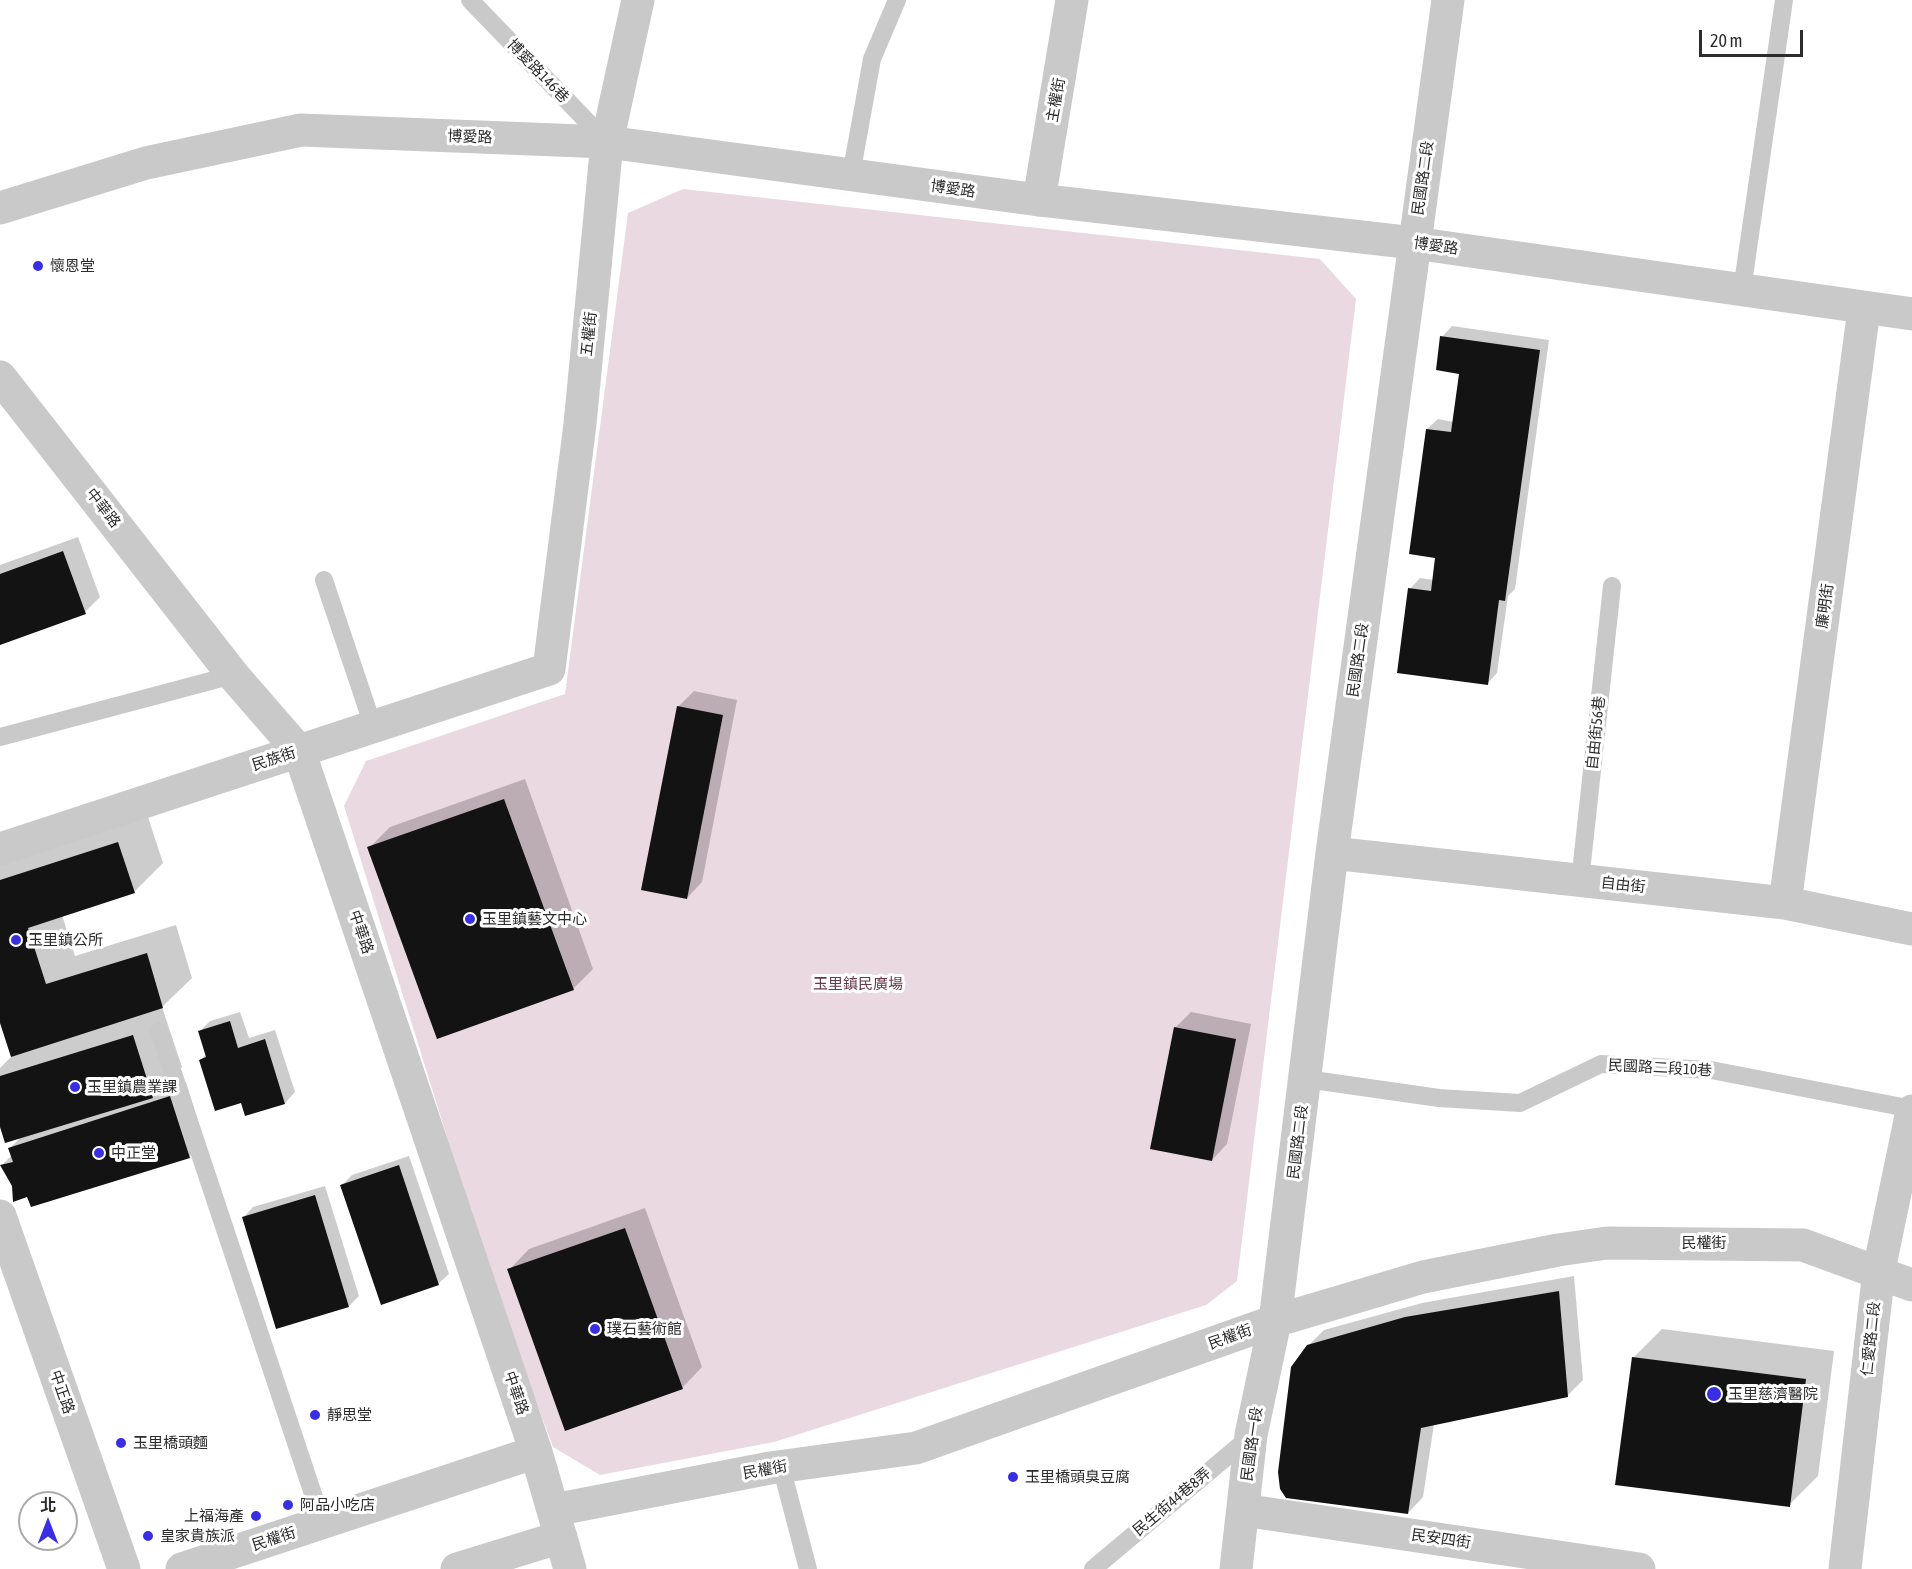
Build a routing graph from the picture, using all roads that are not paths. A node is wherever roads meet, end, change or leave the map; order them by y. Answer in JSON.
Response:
{"nodes":[{"id":1,"x":470,"y":0,"type":"edge"},
{"id":2,"x":638,"y":0,"type":"edge"},
{"id":3,"x":897,"y":0,"type":"edge"},
{"id":4,"x":1072,"y":0,"type":"edge"},
{"id":5,"x":1448,"y":0,"type":"edge"},
{"id":6,"x":1784,"y":0,"type":"edge"},
{"id":7,"x":607,"y":142,"type":"junction"},
{"id":8,"x":851,"y":175,"type":"junction"},
{"id":9,"x":1039,"y":200,"type":"junction"},
{"id":10,"x":0,"y":208,"type":"edge"},
{"id":11,"x":1414,"y":243,"type":"junction"},
{"id":12,"x":1742,"y":290,"type":"junction"},
{"id":13,"x":1864,"y":309,"type":"junction"},
{"id":14,"x":1912,"y":314,"type":"edge"},
{"id":15,"x":0,"y":377,"type":"edge"},
{"id":16,"x":324,"y":580,"type":"dead end"},
{"id":17,"x":1611,"y":586,"type":"dead end"},
{"id":18,"x":549,"y":669,"type":"joint"},
{"id":19,"x":233,"y":675,"type":"junction"},
{"id":20,"x":373,"y":726,"type":"junction"},
{"id":21,"x":0,"y":737,"type":"edge"},
{"id":22,"x":299,"y":751,"type":"junction"},
{"id":23,"x":0,"y":849,"type":"edge"},
{"id":24,"x":1332,"y":853,"type":"junction"},
{"id":25,"x":1580,"y":880,"type":"junction"},
{"id":26,"x":1785,"y":903,"type":"junction"},
{"id":27,"x":1912,"y":929,"type":"edge"},
{"id":28,"x":159,"y":1030,"type":"dead end"},
{"id":29,"x":1306,"y":1079,"type":"junction"},
{"id":30,"x":1912,"y":1110,"type":"edge"},
{"id":31,"x":0,"y":1216,"type":"edge"},
{"id":32,"x":1878,"y":1270,"type":"junction"},
{"id":33,"x":1912,"y":1285,"type":"edge"},
{"id":34,"x":1275,"y":1321,"type":"junction"},
{"id":35,"x":1251,"y":1435,"type":"junction"},
{"id":36,"x":536,"y":1452,"type":"junction"},
{"id":37,"x":781,"y":1466,"type":"junction"},
{"id":38,"x":1243,"y":1510,"type":"junction"},
{"id":39,"x":323,"y":1524,"type":"junction"},
{"id":40,"x":558,"y":1524,"type":"junction"},
{"id":41,"x":124,"y":1569,"type":"edge"},
{"id":42,"x":183,"y":1569,"type":"edge"},
{"id":43,"x":457,"y":1569,"type":"edge"},
{"id":44,"x":570,"y":1569,"type":"edge"},
{"id":45,"x":808,"y":1569,"type":"edge"},
{"id":46,"x":1093,"y":1569,"type":"edge"},
{"id":47,"x":1236,"y":1569,"type":"edge"},
{"id":48,"x":1640,"y":1569,"type":"edge"},
{"id":49,"x":1845,"y":1569,"type":"edge"}],
"edges":[{"from":1,"to":7,"type":"lane","name":"博愛路146巷"},
{"from":2,"to":7,"type":"street","name":"五權街"},
{"from":3,"to":8,"type":"lane"},
{"from":4,"to":9,"type":"street","name":"主權街"},
{"from":5,"to":11,"type":"street","name":"民國路二段"},
{"from":6,"to":12,"type":"lane"},
{"from":7,"to":8,"type":"street","name":"博愛路"},
{"from":7,"to":10,"type":"street","name":"博愛路"},
{"from":7,"to":18,"type":"street","name":"五權街"},
{"from":8,"to":9,"type":"street","name":"博愛路"},
{"from":9,"to":11,"type":"street","name":"博愛路"},
{"from":11,"to":12,"type":"street","name":"博愛路"},
{"from":11,"to":24,"type":"street","name":"民國路二段"},
{"from":12,"to":13,"type":"street","name":"博愛路"},
{"from":13,"to":14,"type":"street","name":"博愛路"},
{"from":13,"to":26,"type":"street","name":"廉明街"},
{"from":15,"to":19,"type":"street","name":"中華路"},
{"from":16,"to":20,"type":"lane"},
{"from":17,"to":25,"type":"lane","name":"自由街56巷"},
{"from":18,"to":20,"type":"street","name":"民族街"},
{"from":19,"to":21,"type":"lane"},
{"from":19,"to":22,"type":"street","name":"中華路"},
{"from":20,"to":22,"type":"street","name":"民族街"},
{"from":22,"to":23,"type":"street","name":"民族街"},
{"from":22,"to":36,"type":"street","name":"中華路"},
{"from":24,"to":25,"type":"street","name":"自由街"},
{"from":24,"to":29,"type":"street","name":"民國路二段"},
{"from":25,"to":26,"type":"street","name":"自由街"},
{"from":26,"to":27,"type":"street","name":"自由街"},
{"from":28,"to":39,"type":"lane"},
{"from":29,"to":30,"type":"lane","name":"民國路二段10巷"},
{"from":29,"to":34,"type":"street","name":"民國路二段"},
{"from":30,"to":32,"type":"street","name":"仁愛路二段"},
{"from":31,"to":41,"type":"street","name":"中正路"},
{"from":32,"to":33,"type":"street","name":"民權街"},
{"from":32,"to":34,"type":"street","name":"民權街"},
{"from":32,"to":49,"type":"street","name":"仁愛路二段"},
{"from":34,"to":35,"type":"street","name":"民國路一段"},
{"from":34,"to":37,"type":"street","name":"民權街"},
{"from":35,"to":38,"type":"street","name":"民國路一段"},
{"from":35,"to":46,"type":"lane","name":"民生街44巷8弄"},
{"from":36,"to":39,"type":"street","name":"民權街"},
{"from":36,"to":40,"type":"street","name":"中華路"},
{"from":37,"to":40,"type":"street","name":"民權街"},
{"from":37,"to":45,"type":"lane"},
{"from":38,"to":47,"type":"street","name":"民國路一段"},
{"from":38,"to":48,"type":"street","name":"民安四街"},
{"from":39,"to":42,"type":"street","name":"民權街"},
{"from":40,"to":43,"type":"street","name":"民權街"},
{"from":40,"to":44,"type":"street","name":"中華路"}]}
